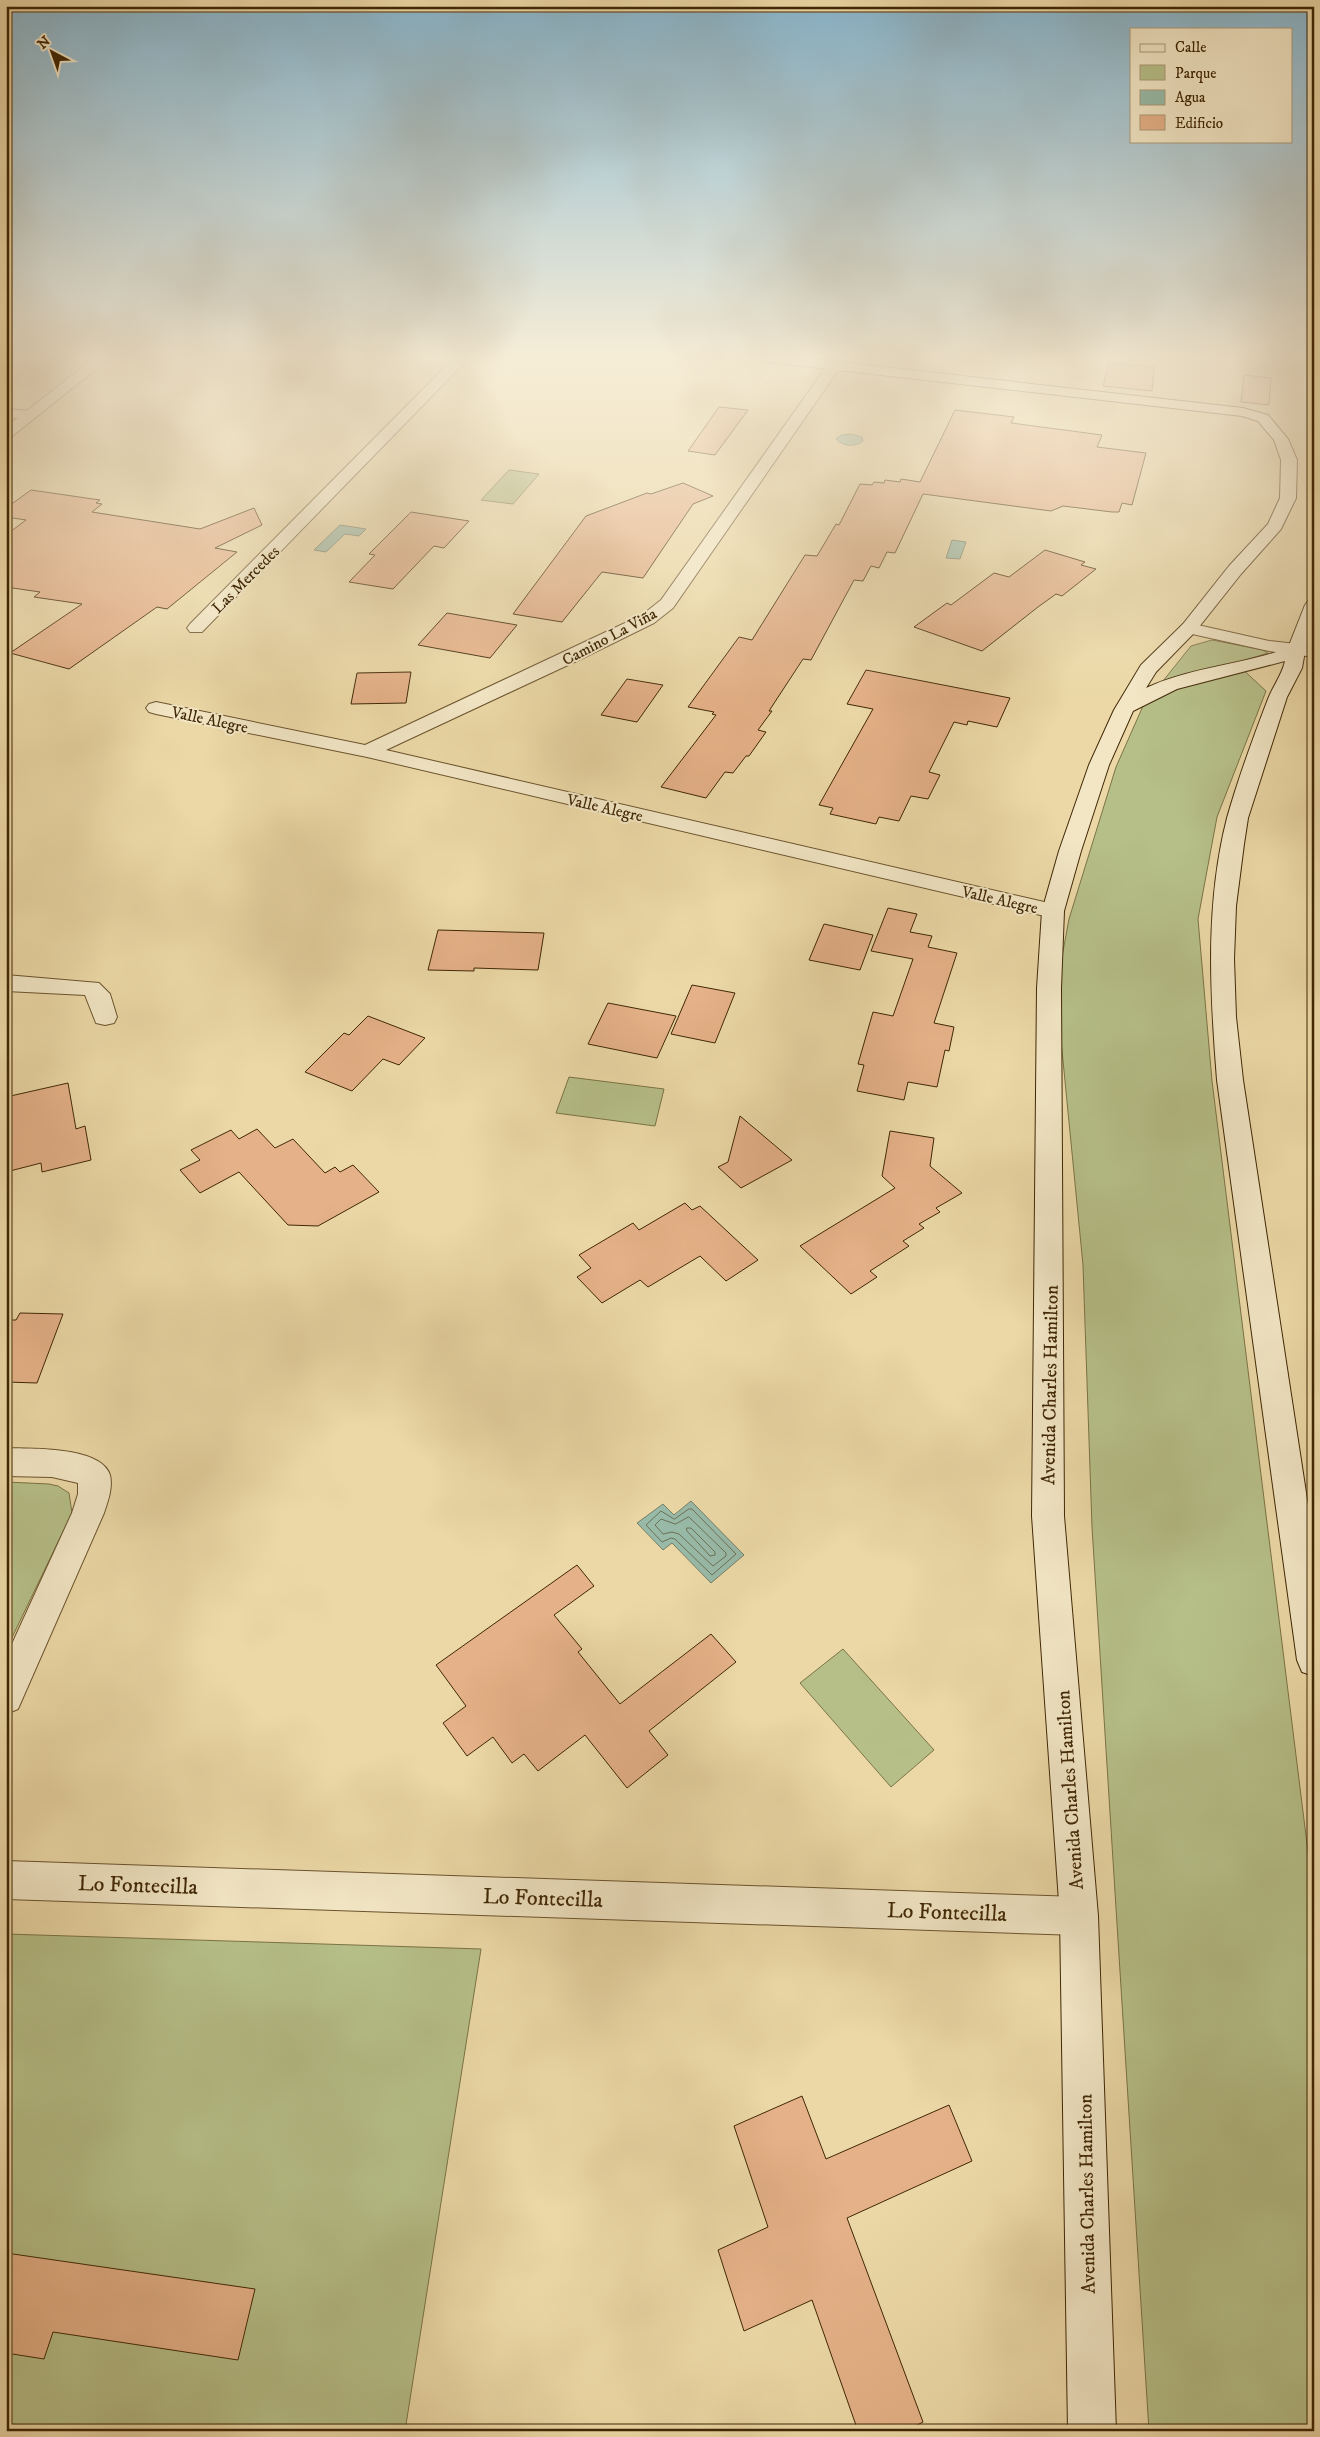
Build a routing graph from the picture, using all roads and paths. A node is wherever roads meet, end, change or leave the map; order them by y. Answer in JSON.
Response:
{"nodes":[{"id":1,"x":350,"y":472,"type":"edge"},
{"id":2,"x":760,"y":472,"type":"edge"},
{"id":3,"x":1290,"y":472,"type":"edge"},
{"id":4,"x":1314,"y":605,"type":"edge"},
{"id":5,"x":196,"y":628,"type":"dead end"},
{"id":6,"x":1189,"y":628,"type":"junction"},
{"id":7,"x":1305,"y":652,"type":"edge"},
{"id":8,"x":1250,"y":666,"type":"junction"},
{"id":9,"x":1278,"y":697,"type":"junction"},
{"id":10,"x":156,"y":708,"type":"dead end"},
{"id":11,"x":1124,"y":710,"type":"junction"},
{"id":12,"x":367,"y":751,"type":"junction"},
{"id":13,"x":1053,"y":911,"type":"junction"},
{"id":14,"x":6,"y":983,"type":"edge"},
{"id":15,"x":105,"y":1017,"type":"dead end"},
{"id":16,"x":6,"y":1462,"type":"edge"},
{"id":17,"x":1314,"y":1660,"type":"edge"},
{"id":18,"x":6,"y":1697,"type":"edge"},
{"id":19,"x":6,"y":1880,"type":"edge"},
{"id":20,"x":1079,"y":1916,"type":"junction"},
{"id":21,"x":1092,"y":2431,"type":"edge"}],
"edges":[{"from":1,"to":5,"type":"main road","name":"Las Mercedes"},
{"from":2,"to":12,"type":"main road","name":"Camino La Viña"},
{"from":3,"to":6,"type":"main road","name":"Avenida Charles Hamilton"},
{"from":4,"to":7,"type":"main road"},
{"from":6,"to":7,"type":"main road"},
{"from":6,"to":11,"type":"main road","name":"Avenida Charles Hamilton"},
{"from":7,"to":8,"type":"main road"},
{"from":7,"to":9,"type":"main road"},
{"from":8,"to":9,"type":"main road"},
{"from":8,"to":11,"type":"main road"},
{"from":9,"to":17,"type":"main road"},
{"from":10,"to":12,"type":"main road","name":"Valle Alegre"},
{"from":11,"to":13,"type":"main road","name":"Avenida Charles Hamilton"},
{"from":12,"to":13,"type":"main road","name":"Valle Alegre"},
{"from":13,"to":20,"type":"main road","name":"Avenida Charles Hamilton"},
{"from":14,"to":15,"type":"main road"},
{"from":16,"to":18,"type":"main road"},
{"from":19,"to":20,"type":"main road","name":"Lo Fontecilla"},
{"from":20,"to":21,"type":"main road","name":"Avenida Charles Hamilton"}]}
